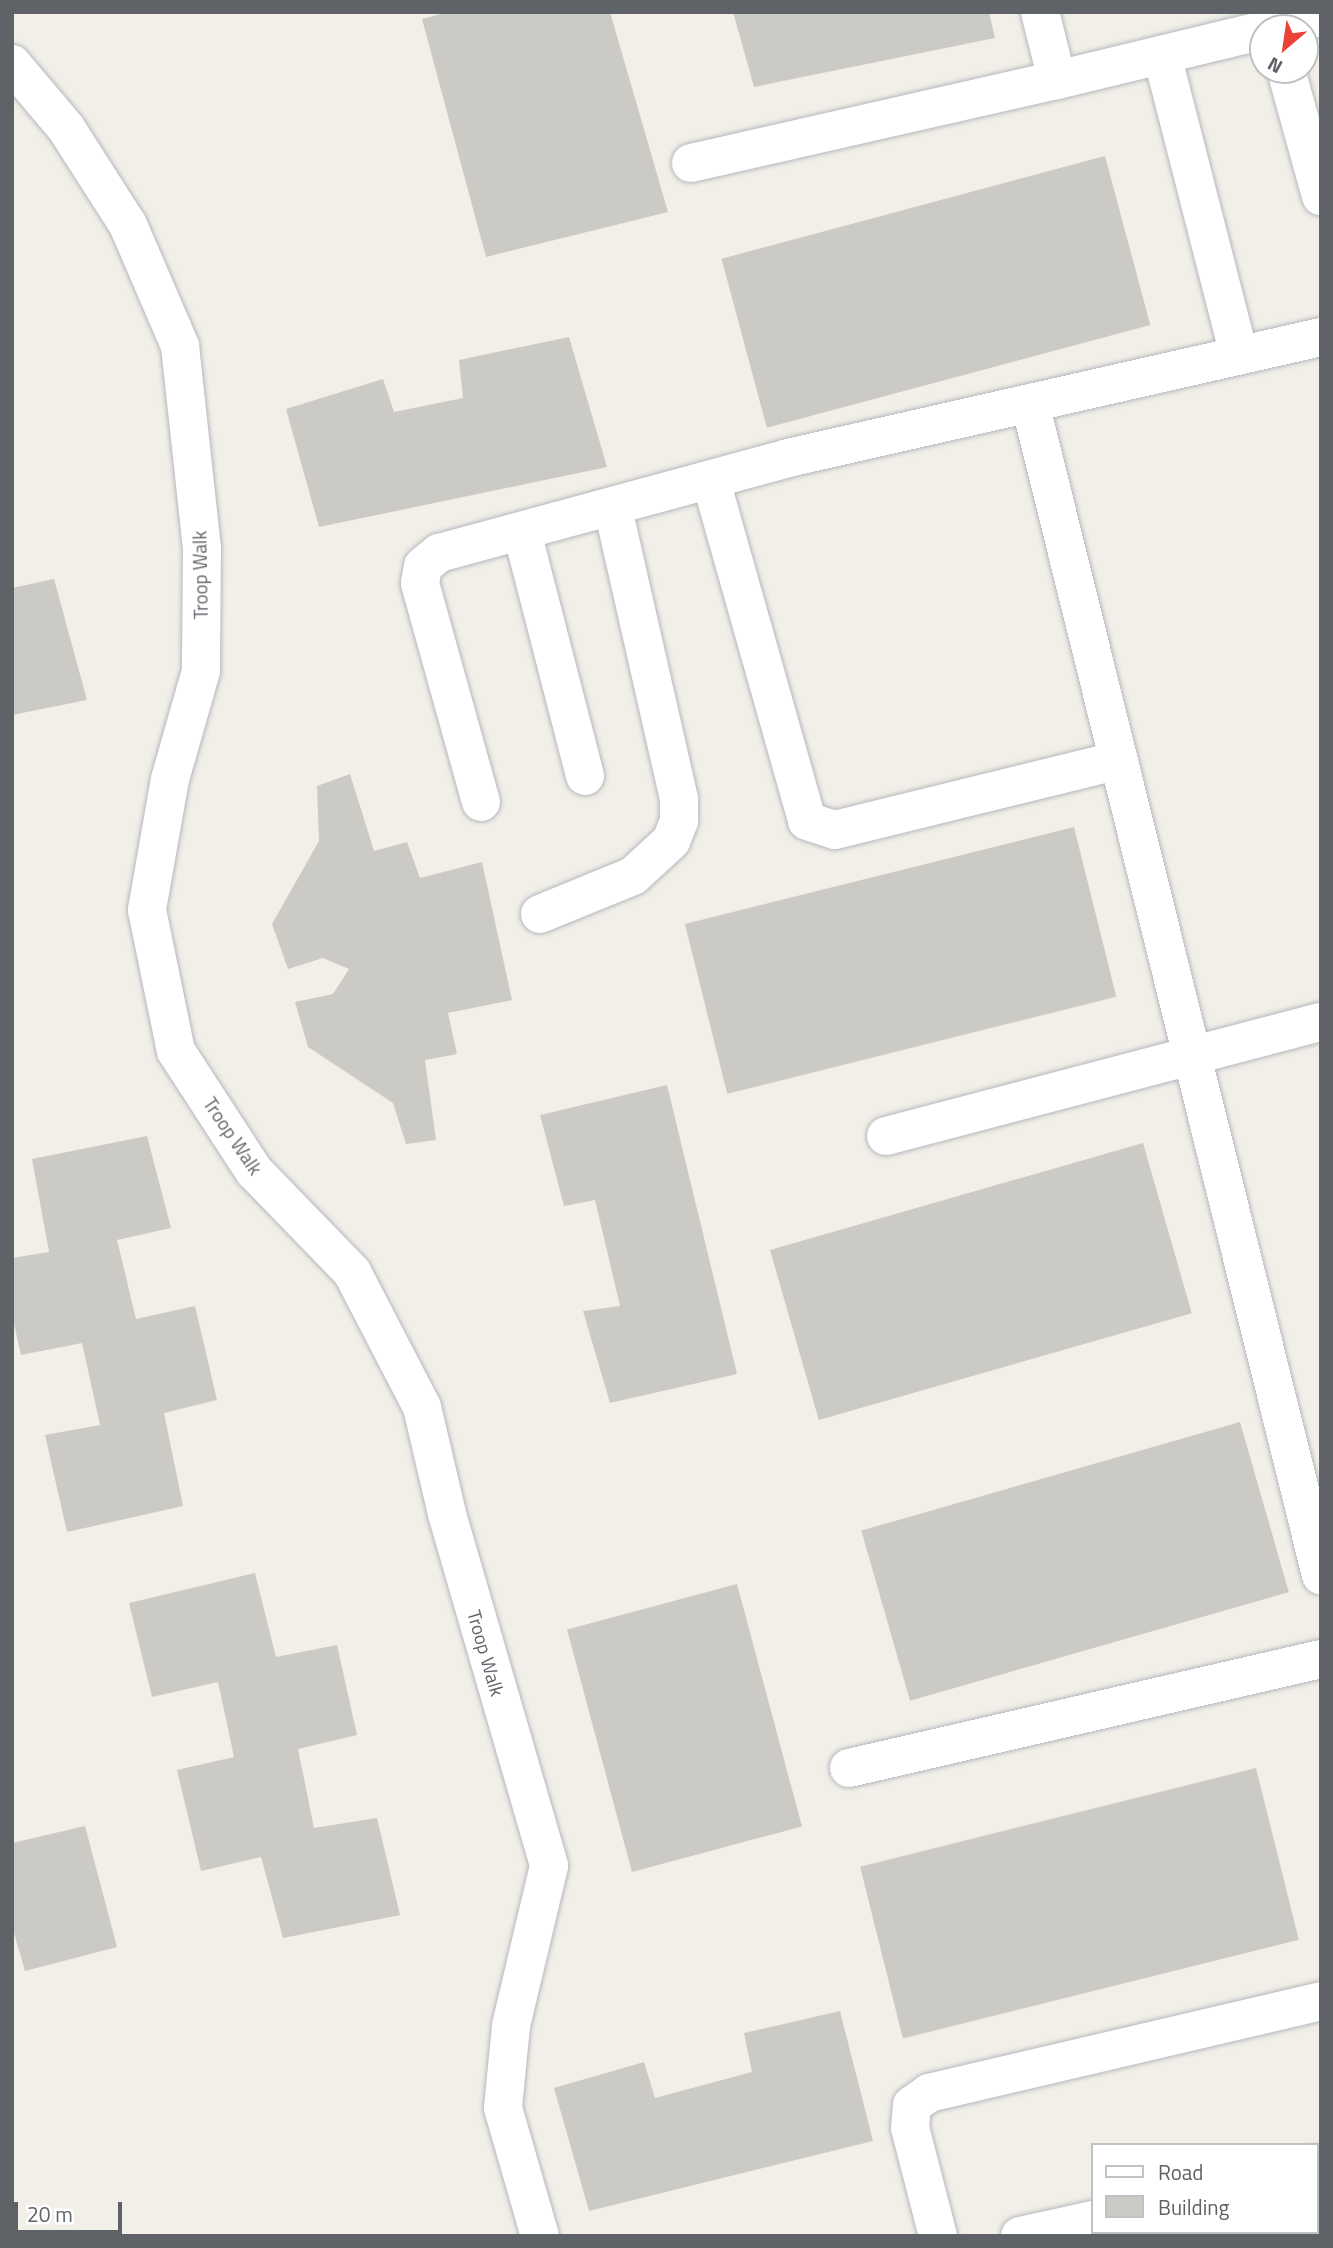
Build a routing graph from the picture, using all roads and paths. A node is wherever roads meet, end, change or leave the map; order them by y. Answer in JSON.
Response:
{"nodes":[{"id":1,"x":1040,"y":12,"type":"edge"},
{"id":2,"x":1249,"y":33,"type":"edge"},
{"id":3,"x":1162,"y":55,"type":"junction"},
{"id":4,"x":12,"y":64,"type":"edge"},
{"id":5,"x":1057,"y":80,"type":"junction"},
{"id":6,"x":1290,"y":84,"type":"edge"},
{"id":7,"x":691,"y":163,"type":"dead end"},
{"id":8,"x":1321,"y":196,"type":"edge"},
{"id":9,"x":1321,"y":337,"type":"edge"},
{"id":10,"x":1239,"y":354,"type":"junction"},
{"id":11,"x":1030,"y":403,"type":"junction"},
{"id":12,"x":711,"y":481,"type":"junction"},
{"id":13,"x":613,"y":508,"type":"junction"},
{"id":14,"x":522,"y":531,"type":"junction"},
{"id":15,"x":1119,"y":760,"type":"junction"},
{"id":16,"x":585,"y":776,"type":"dead end"},
{"id":17,"x":481,"y":802,"type":"dead end"},
{"id":18,"x":540,"y":914,"type":"dead end"},
{"id":19,"x":1321,"y":1022,"type":"edge"},
{"id":20,"x":1191,"y":1052,"type":"junction"},
{"id":21,"x":886,"y":1136,"type":"dead end"},
{"id":22,"x":1321,"y":1575,"type":"edge"},
{"id":23,"x":1321,"y":1659,"type":"edge"},
{"id":24,"x":849,"y":1768,"type":"dead end"},
{"id":25,"x":1321,"y":2001,"type":"edge"},
{"id":26,"x":1086,"y":2226,"type":"edge"},
{"id":27,"x":540,"y":2236,"type":"edge"},
{"id":28,"x":938,"y":2236,"type":"edge"},
{"id":29,"x":1020,"y":2236,"type":"edge"}],
"edges":[{"from":1,"to":5,"type":"street"},
{"from":2,"to":3,"type":"street"},
{"from":3,"to":5,"type":"street"},
{"from":3,"to":10,"type":"street"},
{"from":4,"to":27,"type":"street","name":"Troop Walk"},
{"from":5,"to":7,"type":"street"},
{"from":6,"to":8,"type":"street"},
{"from":9,"to":10,"type":"street"},
{"from":10,"to":11,"type":"street"},
{"from":11,"to":12,"type":"street"},
{"from":11,"to":15,"type":"street"},
{"from":12,"to":13,"type":"street"},
{"from":12,"to":15,"type":"street"},
{"from":13,"to":14,"type":"street"},
{"from":13,"to":18,"type":"street"},
{"from":14,"to":16,"type":"street"},
{"from":14,"to":17,"type":"street"},
{"from":15,"to":20,"type":"street"},
{"from":19,"to":20,"type":"street"},
{"from":20,"to":21,"type":"street"},
{"from":20,"to":22,"type":"street"},
{"from":23,"to":24,"type":"street"},
{"from":25,"to":28,"type":"street"},
{"from":26,"to":29,"type":"street"}]}
